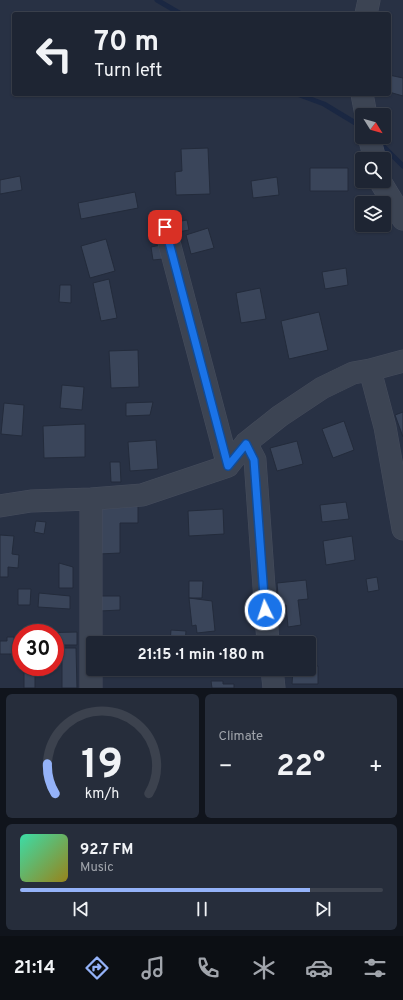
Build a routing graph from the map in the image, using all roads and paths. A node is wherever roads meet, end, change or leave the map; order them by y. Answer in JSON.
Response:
{"nodes":[{"id":1,"x":369,"y":0,"type":"edge"},
{"id":2,"x":366,"y":12,"type":"edge"},
{"id":3,"x":362,"y":96,"type":"edge"},
{"id":4,"x":365,"y":108,"type":"edge"},
{"id":5,"x":384,"y":188,"type":"edge"},
{"id":6,"x":403,"y":219,"type":"edge"},
{"id":7,"x":165,"y":227,"type":"dead end"},
{"id":8,"x":403,"y":361,"type":"edge"},
{"id":9,"x":370,"y":370,"type":"junction"},
{"id":10,"x":246,"y":444,"type":"junction"},
{"id":11,"x":228,"y":466,"type":"junction"},
{"id":12,"x":91,"y":499,"type":"junction"},
{"id":13,"x":0,"y":506,"type":"edge"},
{"id":14,"x":403,"y":529,"type":"edge"},
{"id":15,"x":267,"y":636,"type":"edge"},
{"id":16,"x":273,"y":676,"type":"edge"},
{"id":17,"x":91,"y":688,"type":"edge"},
{"id":18,"x":274,"y":688,"type":"edge"}],
"edges":[{"from":1,"to":2,"type":"street"},
{"from":3,"to":4,"type":"street"},
{"from":5,"to":6,"type":"street"},
{"from":7,"to":11,"type":"street"},
{"from":8,"to":9,"type":"street"},
{"from":9,"to":10,"type":"street"},
{"from":9,"to":14,"type":"street"},
{"from":10,"to":11,"type":"street"},
{"from":10,"to":15,"type":"street"},
{"from":11,"to":12,"type":"street"},
{"from":12,"to":13,"type":"street"},
{"from":12,"to":17,"type":"street"},
{"from":16,"to":18,"type":"street"}]}
